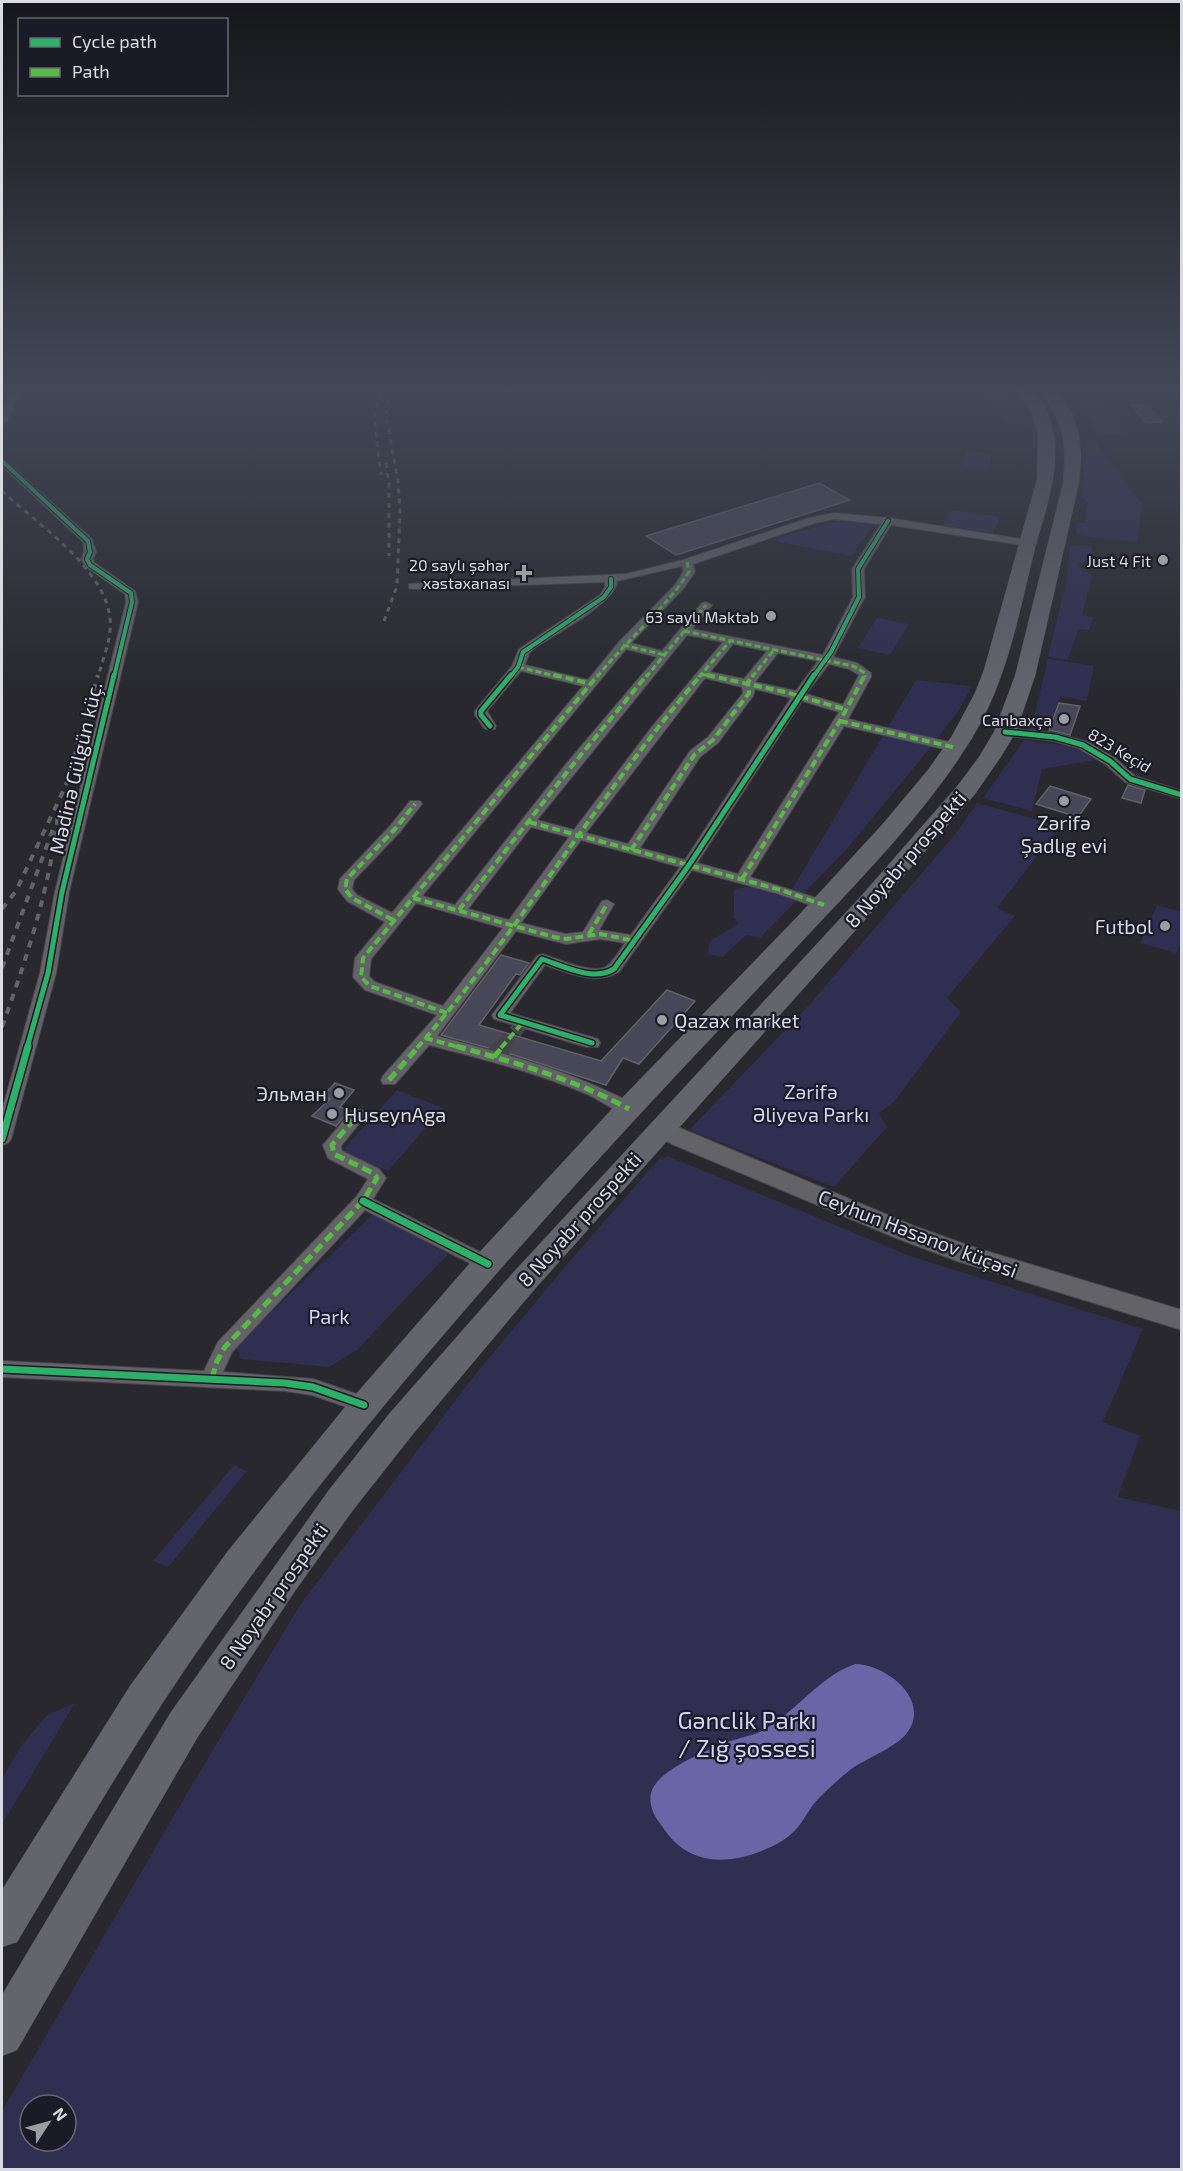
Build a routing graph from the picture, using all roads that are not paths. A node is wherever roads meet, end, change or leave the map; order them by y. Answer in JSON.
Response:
{"nodes":[{"id":1,"x":38,"y":494,"type":"edge"},
{"id":2,"x":1041,"y":494,"type":"edge"},
{"id":3,"x":1067,"y":494,"type":"edge"},
{"id":4,"x":888,"y":521,"type":"junction"},
{"id":5,"x":1028,"y":543,"type":"junction"},
{"id":6,"x":687,"y":562,"type":"junction"},
{"id":7,"x":611,"y":579,"type":"junction"},
{"id":8,"x":413,"y":586,"type":"dead end"},
{"id":9,"x":706,"y":605,"type":"dead end"},
{"id":10,"x":684,"y":631,"type":"junction"},
{"id":11,"x":730,"y":641,"type":"junction"},
{"id":12,"x":623,"y":645,"type":"junction"},
{"id":13,"x":774,"y":650,"type":"junction"},
{"id":14,"x":665,"y":655,"type":"junction"},
{"id":15,"x":825,"y":659,"type":"junction"},
{"id":16,"x":518,"y":667,"type":"junction"},
{"id":17,"x":701,"y":674,"type":"junction"},
{"id":18,"x":591,"y":684,"type":"junction"},
{"id":19,"x":748,"y":686,"type":"junction"},
{"id":20,"x":798,"y":697,"type":"junction"},
{"id":21,"x":844,"y":715,"type":"junction"},
{"id":22,"x":490,"y":726,"type":"dead end"},
{"id":23,"x":1005,"y":732,"type":"junction"},
{"id":24,"x":957,"y":748,"type":"junction"},
{"id":25,"x":1182,"y":795,"type":"edge"},
{"id":26,"x":415,"y":804,"type":"dead end"},
{"id":27,"x":529,"y":822,"type":"junction"},
{"id":28,"x":578,"y":835,"type":"junction"},
{"id":29,"x":631,"y":850,"type":"junction"},
{"id":30,"x":689,"y":866,"type":"junction"},
{"id":31,"x":742,"y":879,"type":"junction"},
{"id":32,"x":413,"y":898,"type":"junction"},
{"id":33,"x":607,"y":904,"type":"dead end"},
{"id":34,"x":824,"y":905,"type":"junction"},
{"id":35,"x":459,"y":910,"type":"junction"},
{"id":36,"x":393,"y":920,"type":"junction"},
{"id":37,"x":511,"y":926,"type":"junction"},
{"id":38,"x":589,"y":934,"type":"junction"},
{"id":39,"x":636,"y":941,"type":"junction"},
{"id":40,"x":447,"y":1013,"type":"junction"},
{"id":41,"x":425,"y":1038,"type":"junction"},
{"id":42,"x":591,"y":1043,"type":"dead end"},
{"id":43,"x":389,"y":1080,"type":"dead end"},
{"id":44,"x":629,"y":1109,"type":"junction"},
{"id":45,"x":358,"y":1115,"type":"dead end"},
{"id":46,"x":661,"y":1128,"type":"junction"},
{"id":47,"x":2,"y":1139,"type":"edge"},
{"id":48,"x":363,"y":1201,"type":"junction"},
{"id":49,"x":488,"y":1263,"type":"junction"},
{"id":50,"x":1182,"y":1320,"type":"edge"},
{"id":51,"x":2,"y":1369,"type":"edge"},
{"id":52,"x":212,"y":1378,"type":"junction"},
{"id":53,"x":364,"y":1405,"type":"junction"},
{"id":54,"x":2,"y":1927,"type":"edge"},
{"id":55,"x":2,"y":2034,"type":"edge"}],
"edges":[{"from":1,"to":47,"type":"street","name":"Mədinə Gülgün küç."},
{"from":2,"to":5,"type":"highway","name":"8 Noyabr prospekti"},
{"from":3,"to":23,"type":"highway","name":"8 Noyabr prospekti"},
{"from":4,"to":5,"type":"street"},
{"from":4,"to":6,"type":"street"},
{"from":4,"to":15,"type":"street"},
{"from":5,"to":24,"type":"highway","name":"8 Noyabr prospekti"},
{"from":6,"to":7,"type":"street"},
{"from":6,"to":12,"type":"street"},
{"from":7,"to":8,"type":"street"},
{"from":7,"to":16,"type":"street"},
{"from":9,"to":10,"type":"street"},
{"from":10,"to":11,"type":"street"},
{"from":10,"to":14,"type":"street"},
{"from":11,"to":13,"type":"street"},
{"from":11,"to":17,"type":"street"},
{"from":12,"to":14,"type":"street"},
{"from":12,"to":18,"type":"street"},
{"from":13,"to":15,"type":"street"},
{"from":13,"to":19,"type":"street"},
{"from":14,"to":27,"type":"street"},
{"from":15,"to":20,"type":"street"},
{"from":15,"to":21,"type":"street"},
{"from":16,"to":18,"type":"street"},
{"from":16,"to":22,"type":"street"},
{"from":17,"to":19,"type":"street"},
{"from":17,"to":28,"type":"street"},
{"from":18,"to":32,"type":"street"},
{"from":19,"to":20,"type":"street"},
{"from":19,"to":29,"type":"street"},
{"from":20,"to":21,"type":"street"},
{"from":20,"to":30,"type":"street"},
{"from":21,"to":24,"type":"street"},
{"from":21,"to":31,"type":"street"},
{"from":23,"to":25,"type":"street","name":"823 Keçid"},
{"from":23,"to":46,"type":"highway","name":"8 Noyabr prospekti"},
{"from":24,"to":34,"type":"highway","name":"8 Noyabr prospekti"},
{"from":26,"to":36,"type":"street"},
{"from":27,"to":28,"type":"street"},
{"from":27,"to":35,"type":"street"},
{"from":28,"to":29,"type":"street"},
{"from":28,"to":37,"type":"street"},
{"from":29,"to":30,"type":"street"},
{"from":30,"to":31,"type":"street"},
{"from":30,"to":39,"type":"street"},
{"from":31,"to":34,"type":"street"},
{"from":32,"to":35,"type":"street"},
{"from":32,"to":36,"type":"street"},
{"from":33,"to":38,"type":"street"},
{"from":34,"to":44,"type":"highway","name":"8 Noyabr prospekti"},
{"from":35,"to":37,"type":"street"},
{"from":36,"to":40,"type":"street"},
{"from":37,"to":38,"type":"street"},
{"from":37,"to":40,"type":"street"},
{"from":38,"to":39,"type":"street"},
{"from":39,"to":42,"type":"street"},
{"from":40,"to":41,"type":"street"},
{"from":41,"to":43,"type":"street"},
{"from":41,"to":44,"type":"street"},
{"from":44,"to":46,"type":"highway"},
{"from":44,"to":49,"type":"highway","name":"8 Noyabr prospekti"},
{"from":45,"to":48,"type":"street"},
{"from":46,"to":50,"type":"main road","name":"Ceyhun Həsənov küçəsi"},
{"from":46,"to":55,"type":"highway","name":"8 Noyabr prospekti"},
{"from":48,"to":49,"type":"street"},
{"from":48,"to":52,"type":"street"},
{"from":49,"to":53,"type":"highway","name":"8 Noyabr prospekti"},
{"from":51,"to":52,"type":"street"},
{"from":52,"to":53,"type":"street"},
{"from":53,"to":54,"type":"highway","name":"8 Noyabr prospekti"}]}
